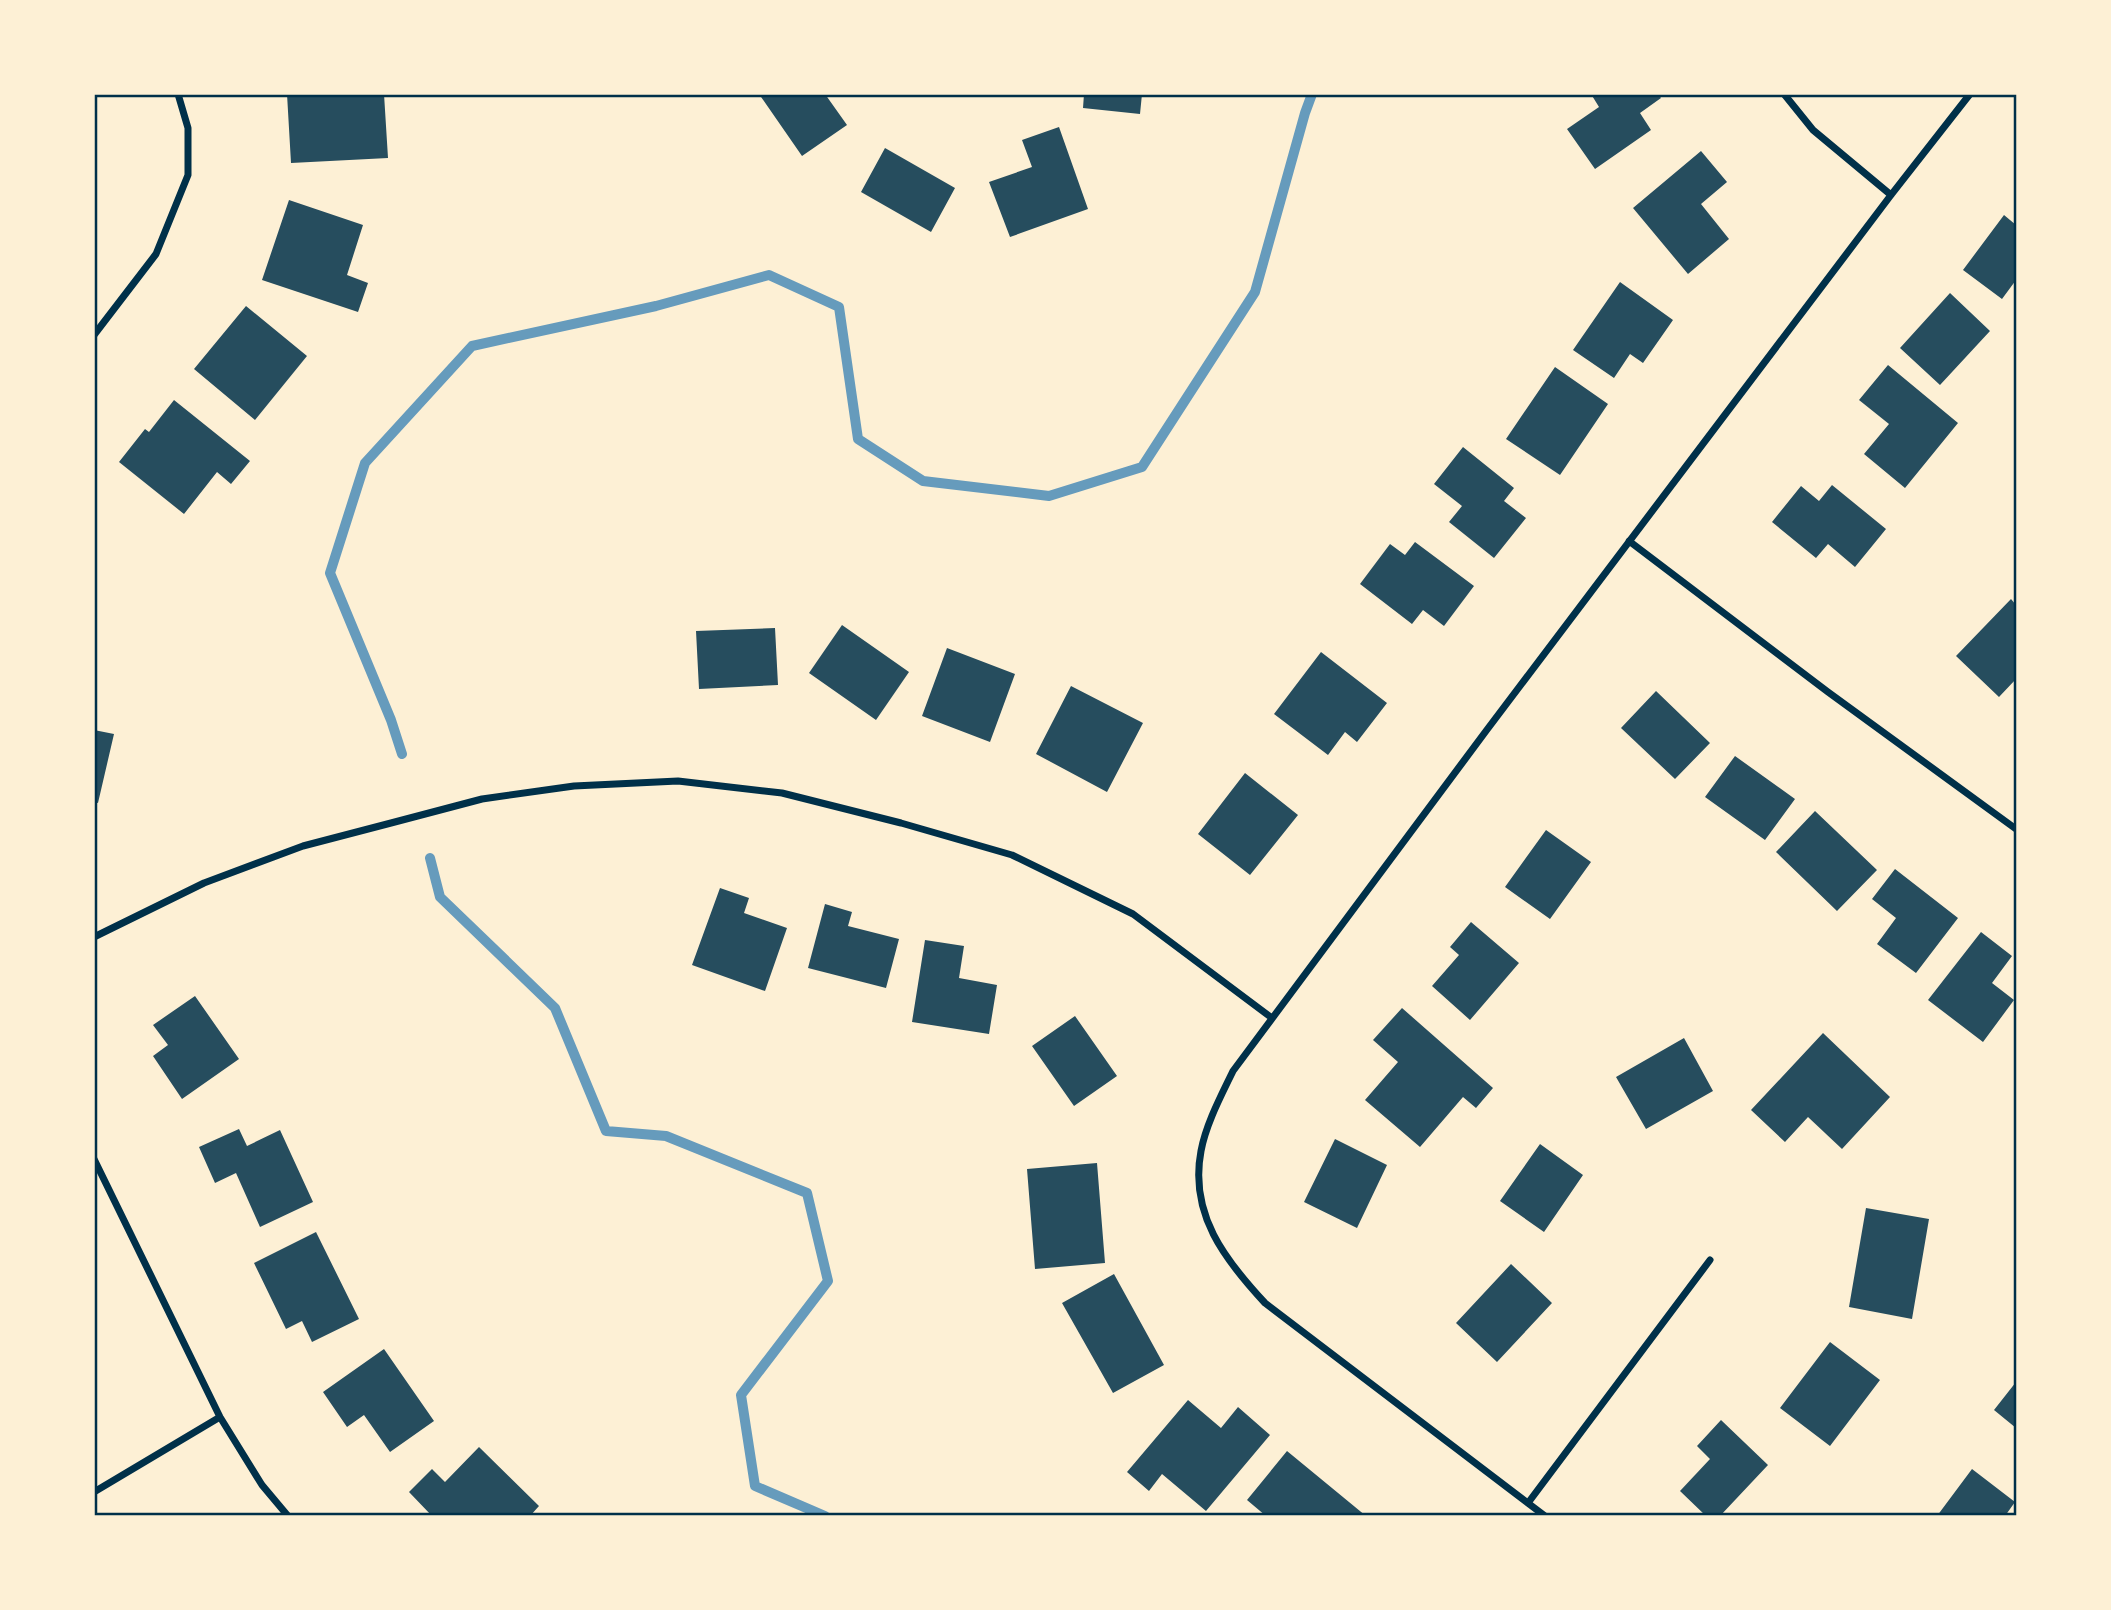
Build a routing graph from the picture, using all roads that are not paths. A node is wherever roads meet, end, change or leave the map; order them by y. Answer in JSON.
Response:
{"nodes":[{"id":1,"x":178,"y":94,"type":"edge"},
{"id":2,"x":1784,"y":94,"type":"edge"},
{"id":3,"x":1970,"y":94,"type":"edge"},
{"id":4,"x":1891,"y":195,"type":"junction"},
{"id":5,"x":94,"y":335,"type":"edge"},
{"id":6,"x":1629,"y":541,"type":"junction"},
{"id":7,"x":2017,"y":829,"type":"edge"},
{"id":8,"x":94,"y":937,"type":"edge"},
{"id":9,"x":1272,"y":1018,"type":"junction"},
{"id":10,"x":94,"y":1159,"type":"edge"},
{"id":11,"x":1710,"y":1260,"type":"dead end"},
{"id":12,"x":220,"y":1417,"type":"junction"},
{"id":13,"x":94,"y":1492,"type":"edge"},
{"id":14,"x":1528,"y":1503,"type":"junction"},
{"id":15,"x":288,"y":1516,"type":"edge"},
{"id":16,"x":1545,"y":1516,"type":"edge"}],
"edges":[{"from":1,"to":5,"type":"street"},
{"from":2,"to":4,"type":"street"},
{"from":3,"to":4,"type":"street"},
{"from":4,"to":6,"type":"street"},
{"from":6,"to":7,"type":"street"},
{"from":6,"to":9,"type":"street"},
{"from":8,"to":9,"type":"street"},
{"from":9,"to":14,"type":"street"},
{"from":10,"to":12,"type":"street"},
{"from":11,"to":14,"type":"street"},
{"from":12,"to":13,"type":"street"},
{"from":12,"to":15,"type":"street"},
{"from":14,"to":16,"type":"street"}]}
